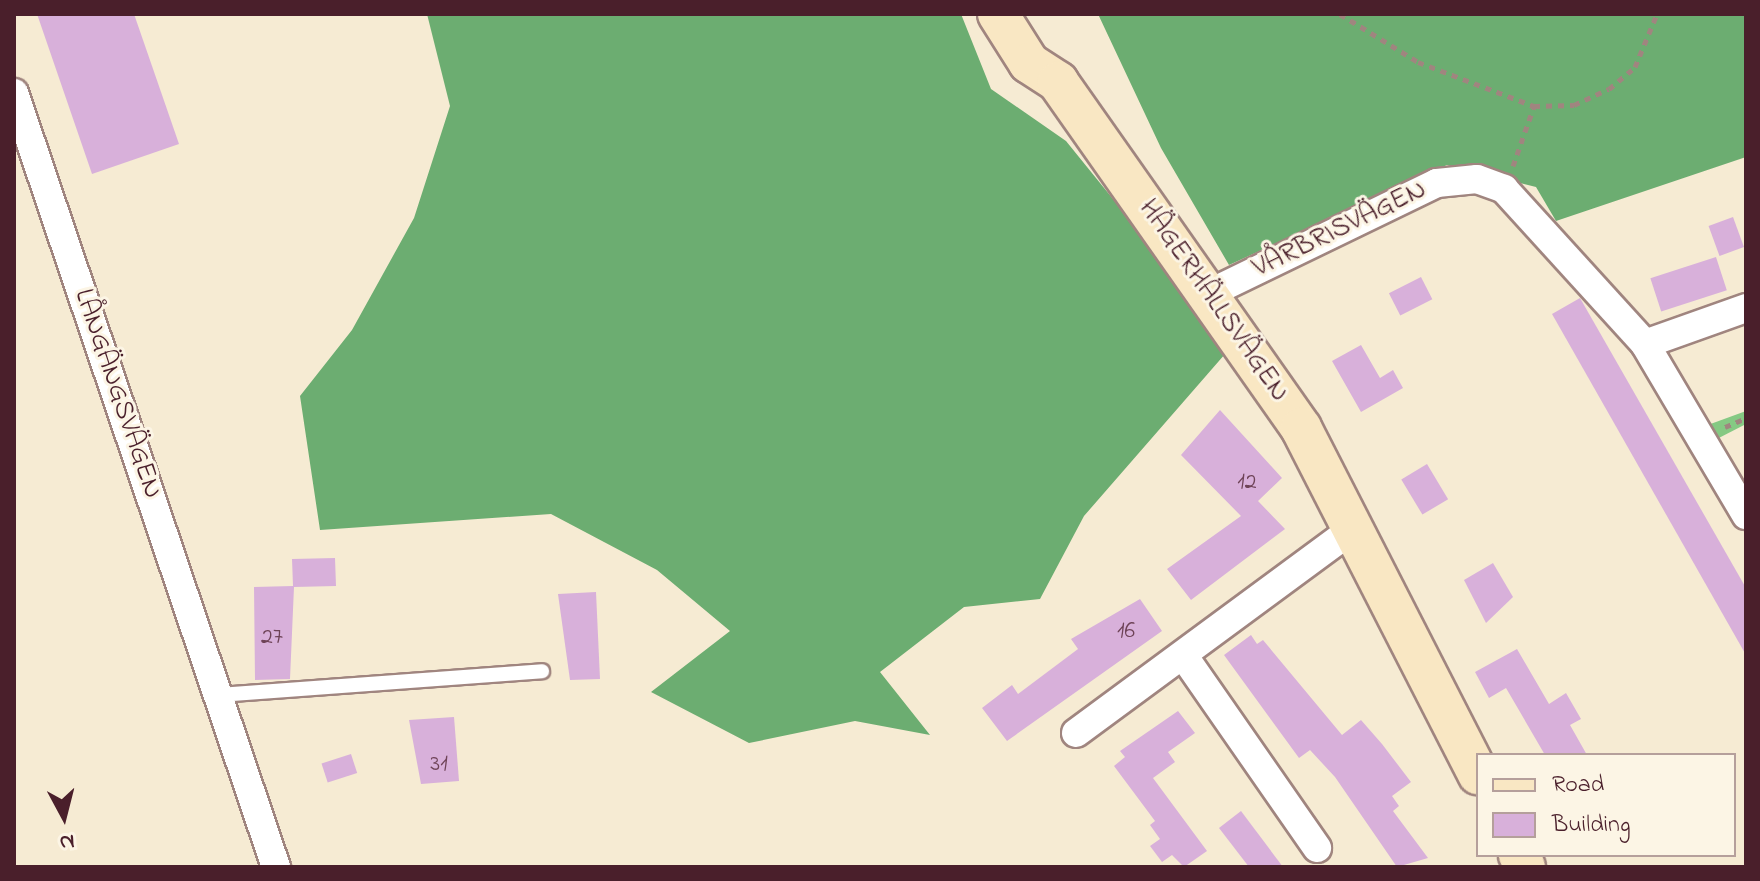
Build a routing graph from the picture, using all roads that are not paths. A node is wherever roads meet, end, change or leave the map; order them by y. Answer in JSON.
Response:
{"nodes":[{"id":1,"x":998,"y":14,"type":"edge"},
{"id":2,"x":1025,"y":14,"type":"edge"},
{"id":3,"x":1058,"y":82,"type":"junction"},
{"id":4,"x":14,"y":93,"type":"edge"},
{"id":5,"x":1208,"y":294,"type":"junction"},
{"id":6,"x":1746,"y":308,"type":"edge"},
{"id":7,"x":1645,"y":344,"type":"junction"},
{"id":8,"x":1746,"y":515,"type":"edge"},
{"id":9,"x":1353,"y":529,"type":"junction"},
{"id":10,"x":1183,"y":655,"type":"junction"},
{"id":11,"x":542,"y":671,"type":"dead end"},
{"id":12,"x":219,"y":695,"type":"junction"},
{"id":13,"x":1076,"y":733,"type":"dead end"},
{"id":14,"x":1476,"y":770,"type":"edge"},
{"id":15,"x":1317,"y":848,"type":"dead end"},
{"id":16,"x":276,"y":867,"type":"edge"}],
"edges":[{"from":1,"to":3,"type":"street","name":"HÄGERHÄLLSVÄGEN"},
{"from":2,"to":3,"type":"street","name":"HÄGERHÄLLSVÄGEN"},
{"from":3,"to":5,"type":"street","name":"HÄGERHÄLLSVÄGEN"},
{"from":4,"to":12,"type":"street","name":"LÅNGÄNGSVÄGEN"},
{"from":5,"to":7,"type":"street","name":"VÅRBRISVÄGEN"},
{"from":5,"to":9,"type":"street","name":"HÄGERHÄLLSVÄGEN"},
{"from":6,"to":7,"type":"street"},
{"from":7,"to":8,"type":"street"},
{"from":9,"to":10,"type":"street"},
{"from":9,"to":14,"type":"street","name":"HÄGERHÄLLSVÄGEN"},
{"from":10,"to":13,"type":"street"},
{"from":10,"to":15,"type":"street"},
{"from":11,"to":12,"type":"lane"},
{"from":12,"to":16,"type":"street","name":"LÅNGÄNGSVÄGEN"}]}
